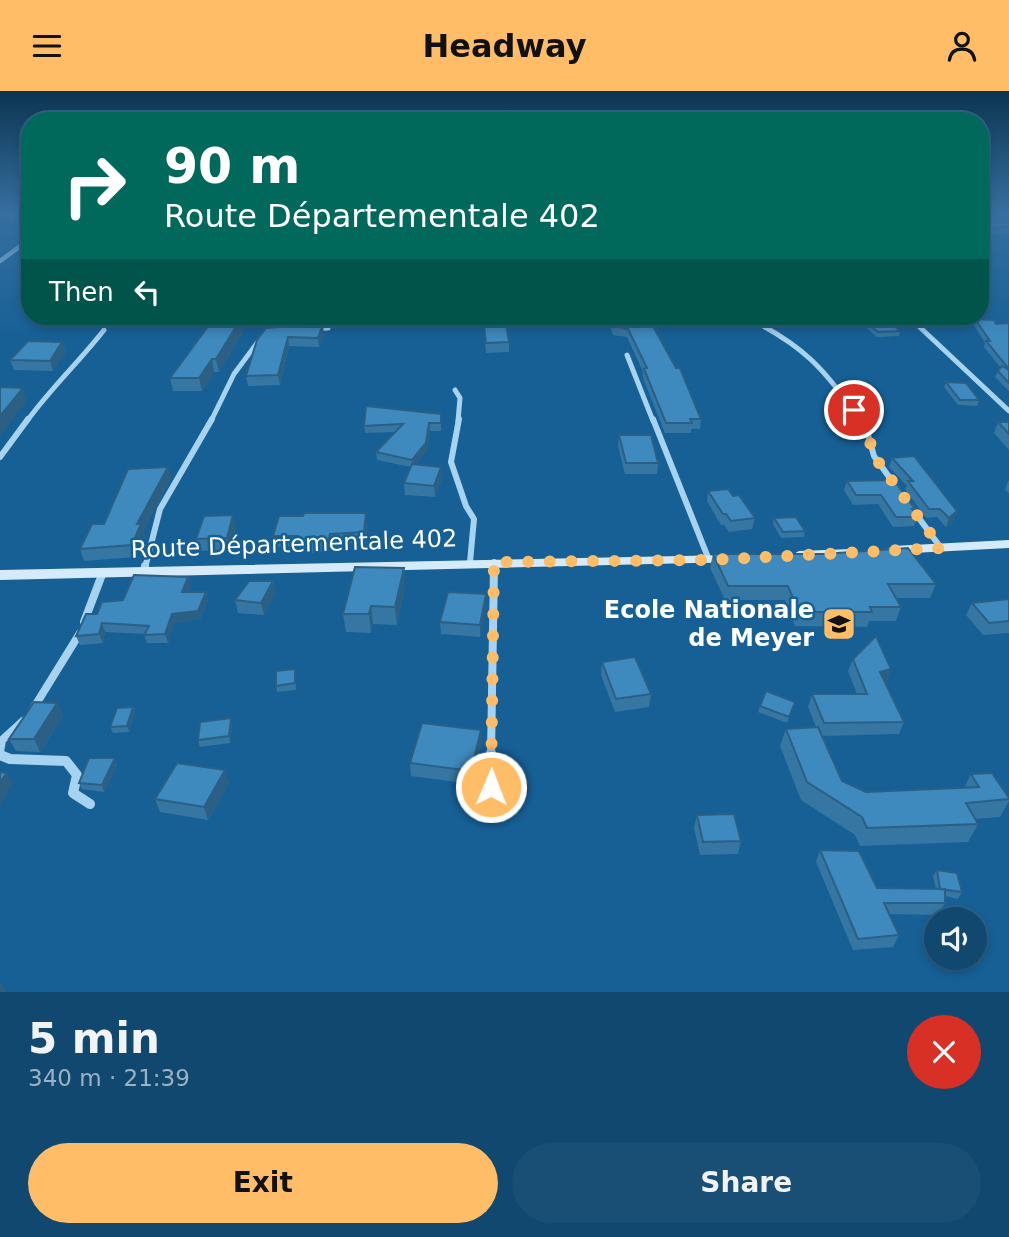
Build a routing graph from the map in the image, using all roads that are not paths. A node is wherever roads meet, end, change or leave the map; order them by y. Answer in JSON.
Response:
{"nodes":[{"id":1,"x":765,"y":326,"type":"edge"},
{"id":2,"x":918,"y":326,"type":"edge"},
{"id":3,"x":328,"y":328,"type":"dead end"},
{"id":4,"x":302,"y":329,"type":"edge"},
{"id":5,"x":104,"y":330,"type":"dead end"},
{"id":6,"x":265,"y":333,"type":"edge"},
{"id":7,"x":627,"y":355,"type":"dead end"},
{"id":8,"x":455,"y":390,"type":"dead end"},
{"id":9,"x":1009,"y":411,"type":"edge"},
{"id":10,"x":0,"y":457,"type":"edge"},
{"id":11,"x":1009,"y":544,"type":"edge"},
{"id":12,"x":941,"y":548,"type":"junction"},
{"id":13,"x":790,"y":556,"type":"edge"},
{"id":14,"x":750,"y":558,"type":"edge"},
{"id":15,"x":709,"y":560,"type":"junction"},
{"id":16,"x":470,"y":562,"type":"junction"},
{"id":17,"x":494,"y":562,"type":"junction"},
{"id":18,"x":144,"y":571,"type":"junction"},
{"id":19,"x":103,"y":572,"type":"junction"},
{"id":20,"x":0,"y":575,"type":"edge"},
{"id":21,"x":0,"y":754,"type":"edge"},
{"id":22,"x":491,"y":787,"type":"dead end"},
{"id":23,"x":90,"y":804,"type":"dead end"}],
"edges":[{"from":1,"to":12,"type":"street"},
{"from":2,"to":9,"type":"street"},
{"from":3,"to":4,"type":"street"},
{"from":5,"to":10,"type":"street"},
{"from":6,"to":18,"type":"street"},
{"from":7,"to":15,"type":"street"},
{"from":8,"to":16,"type":"street"},
{"from":11,"to":12,"type":"main road"},
{"from":12,"to":13,"type":"main road"},
{"from":14,"to":15,"type":"main road","name":"Route Départementale 402"},
{"from":15,"to":17,"type":"main road","name":"Route Départementale 402"},
{"from":16,"to":17,"type":"main road","name":"Route Départementale 402"},
{"from":16,"to":18,"type":"main road","name":"Route Départementale 402"},
{"from":17,"to":22,"type":"street"},
{"from":18,"to":19,"type":"main road","name":"Route Départementale 402"},
{"from":19,"to":20,"type":"main road","name":"Route Départementale 402"},
{"from":19,"to":21,"type":"street"},
{"from":21,"to":23,"type":"street"}]}
